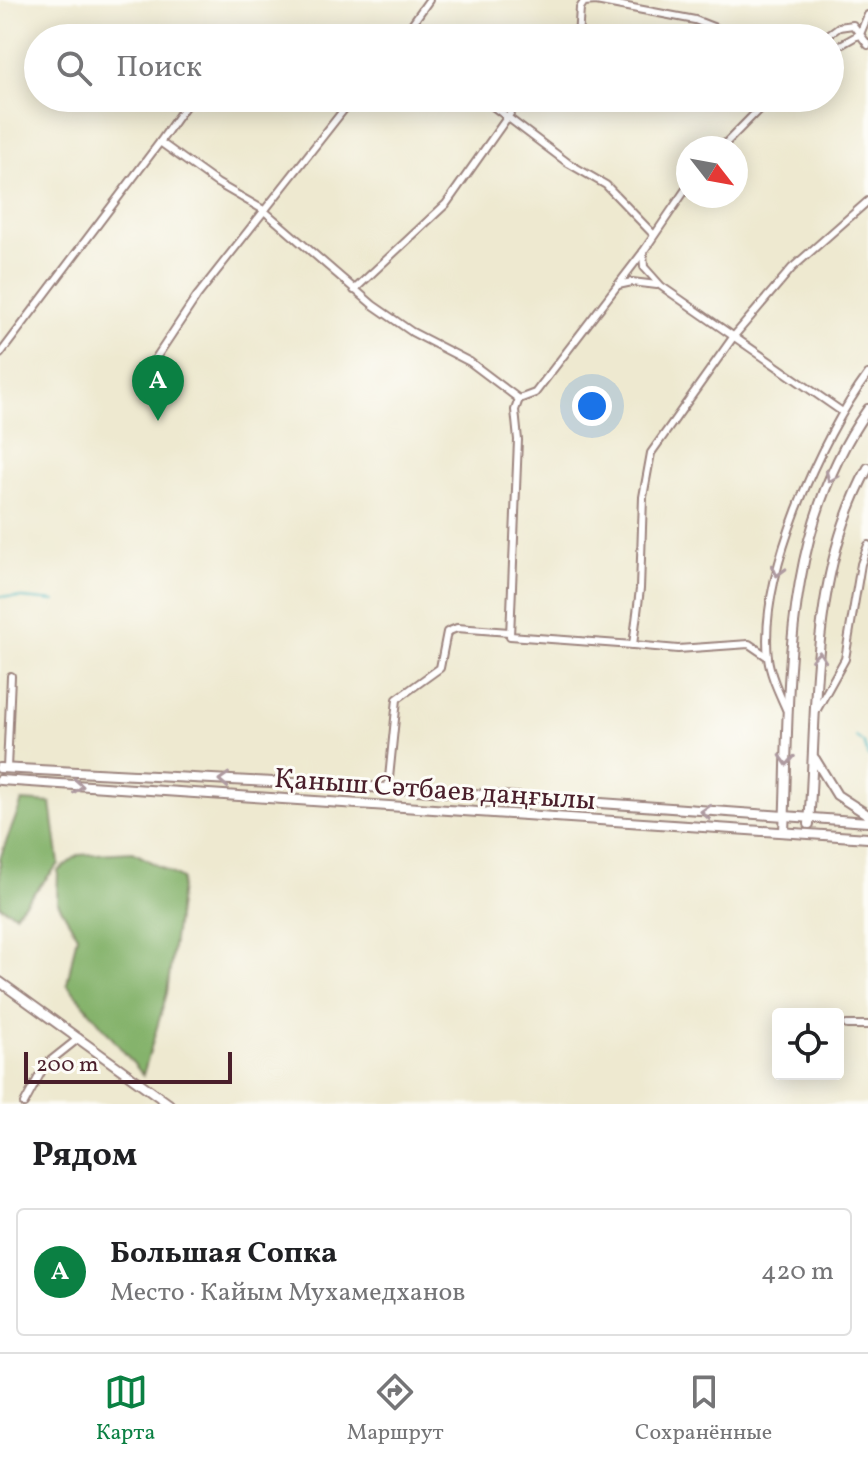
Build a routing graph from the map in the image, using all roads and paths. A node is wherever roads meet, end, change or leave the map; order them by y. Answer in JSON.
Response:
{"nodes":[{"id":1,"x":429,"y":0,"type":"edge"},
{"id":2,"x":596,"y":0,"type":"edge"},
{"id":3,"x":868,"y":15,"type":"edge"},
{"id":4,"x":412,"y":24,"type":"edge"},
{"id":5,"x":579,"y":24,"type":"edge"},
{"id":6,"x":705,"y":24,"type":"edge"},
{"id":7,"x":844,"y":26,"type":"edge"},
{"id":8,"x":860,"y":34,"type":"junction"},
{"id":9,"x":844,"y":43,"type":"edge"},
{"id":10,"x":868,"y":45,"type":"edge"},
{"id":11,"x":181,"y":112,"type":"edge"},
{"id":12,"x":342,"y":112,"type":"edge"},
{"id":13,"x":499,"y":112,"type":"edge"},
{"id":14,"x":509,"y":112,"type":"edge"},
{"id":15,"x":756,"y":112,"type":"edge"},
{"id":16,"x":505,"y":117,"type":"junction"},
{"id":17,"x":733,"y":136,"type":"edge"},
{"id":18,"x":160,"y":142,"type":"junction"},
{"id":19,"x":868,"y":201,"type":"edge"},
{"id":20,"x":676,"y":203,"type":"edge"},
{"id":21,"x":262,"y":209,"type":"junction"},
{"id":22,"x":654,"y":235,"type":"junction"},
{"id":23,"x":643,"y":252,"type":"junction"},
{"id":24,"x":618,"y":285,"type":"junction"},
{"id":25,"x":661,"y":286,"type":"junction"},
{"id":26,"x":354,"y":290,"type":"junction"},
{"id":27,"x":734,"y":336,"type":"junction"},
{"id":28,"x":0,"y":354,"type":"edge"},
{"id":29,"x":868,"y":374,"type":"edge"},
{"id":30,"x":136,"y":388,"type":"dead end"},
{"id":31,"x":519,"y":399,"type":"junction"},
{"id":32,"x":868,"y":409,"type":"edge"},
{"id":33,"x":841,"y":411,"type":"junction"},
{"id":34,"x":868,"y":468,"type":"edge"},
{"id":35,"x":868,"y":545,"type":"edge"},
{"id":36,"x":510,"y":634,"type":"junction"},
{"id":37,"x":633,"y":645,"type":"junction"},
{"id":38,"x":768,"y":657,"type":"junction"},
{"id":39,"x":11,"y":676,"type":"dead end"},
{"id":40,"x":815,"y":713,"type":"junction"},
{"id":41,"x":790,"y":716,"type":"junction"},
{"id":42,"x":814,"y":757,"type":"junction"},
{"id":43,"x":4,"y":768,"type":"edge"},
{"id":44,"x":0,"y":780,"type":"edge"},
{"id":45,"x":388,"y":788,"type":"junction"},
{"id":46,"x":868,"y":815,"type":"edge"},
{"id":47,"x":784,"y":818,"type":"junction"},
{"id":48,"x":810,"y":819,"type":"junction"},
{"id":49,"x":868,"y":822,"type":"edge"},
{"id":50,"x":784,"y":832,"type":"junction"},
{"id":51,"x":809,"y":834,"type":"junction"},
{"id":52,"x":868,"y":838,"type":"edge"},
{"id":53,"x":0,"y":982,"type":"edge"},
{"id":54,"x":847,"y":1025,"type":"dead end"},
{"id":55,"x":868,"y":1025,"type":"edge"},
{"id":56,"x":79,"y":1038,"type":"junction"},
{"id":57,"x":24,"y":1104,"type":"edge"},
{"id":58,"x":169,"y":1104,"type":"edge"}],
"edges":[{"from":1,"to":4,"type":"street"},
{"from":2,"to":5,"type":"street"},
{"from":2,"to":6,"type":"street"},
{"from":3,"to":8,"type":"street"},
{"from":7,"to":8,"type":"street"},
{"from":8,"to":9,"type":"street"},
{"from":8,"to":10,"type":"street"},
{"from":11,"to":18,"type":"street"},
{"from":12,"to":21,"type":"street"},
{"from":13,"to":16,"type":"street"},
{"from":14,"to":16,"type":"street"},
{"from":15,"to":17,"type":"street"},
{"from":16,"to":22,"type":"street"},
{"from":16,"to":26,"type":"street"},
{"from":18,"to":21,"type":"street"},
{"from":18,"to":28,"type":"street"},
{"from":19,"to":27,"type":"street"},
{"from":20,"to":22,"type":"street"},
{"from":21,"to":26,"type":"street"},
{"from":21,"to":30,"type":"street"},
{"from":22,"to":23,"type":"street"},
{"from":23,"to":24,"type":"street"},
{"from":23,"to":25,"type":"street"},
{"from":24,"to":25,"type":"street"},
{"from":24,"to":31,"type":"street"},
{"from":25,"to":27,"type":"street"},
{"from":26,"to":31,"type":"street"},
{"from":27,"to":33,"type":"street"},
{"from":27,"to":37,"type":"street"},
{"from":29,"to":33,"type":"street"},
{"from":31,"to":36,"type":"street"},
{"from":32,"to":41,"type":"main road","one_way":true},
{"from":33,"to":38,"type":"street","one_way":true},
{"from":40,"to":34,"type":"main road","one_way":true},
{"from":35,"to":40,"type":"street"},
{"from":36,"to":37,"type":"street"},
{"from":36,"to":45,"type":"street"},
{"from":37,"to":38,"type":"street"},
{"from":38,"to":41,"type":"street"},
{"from":39,"to":43,"type":"street"},
{"from":40,"to":42,"type":"main road"},
{"from":41,"to":47,"type":"main road","one_way":true},
{"from":42,"to":46,"type":"main road"},
{"from":42,"to":48,"type":"main road"},
{"from":45,"to":43,"type":"main road","name":"Қаныш Сәтбаев даңғылы","one_way":true},
{"from":44,"to":50,"type":"main road","name":"Қаныш Сәтбаев даңғылы","one_way":true},
{"from":47,"to":45,"type":"main road","name":"Қаныш Сәтбаев даңғылы","one_way":true},
{"from":47,"to":48,"type":"main road","name":"Қаныш Сәтбаев даңғылы"},
{"from":47,"to":50,"type":"main road"},
{"from":48,"to":49,"type":"main road","name":"Қаныш Сәтбаев даңғылы"},
{"from":48,"to":51,"type":"main road"},
{"from":50,"to":51,"type":"main road","name":"Қаныш Сәтбаев даңғылы"},
{"from":51,"to":52,"type":"main road","name":"Қаныш Сәтбаев даңғылы"},
{"from":53,"to":56,"type":"main road"},
{"from":54,"to":55,"type":"street"},
{"from":56,"to":57,"type":"street"},
{"from":56,"to":58,"type":"main road"}]}
